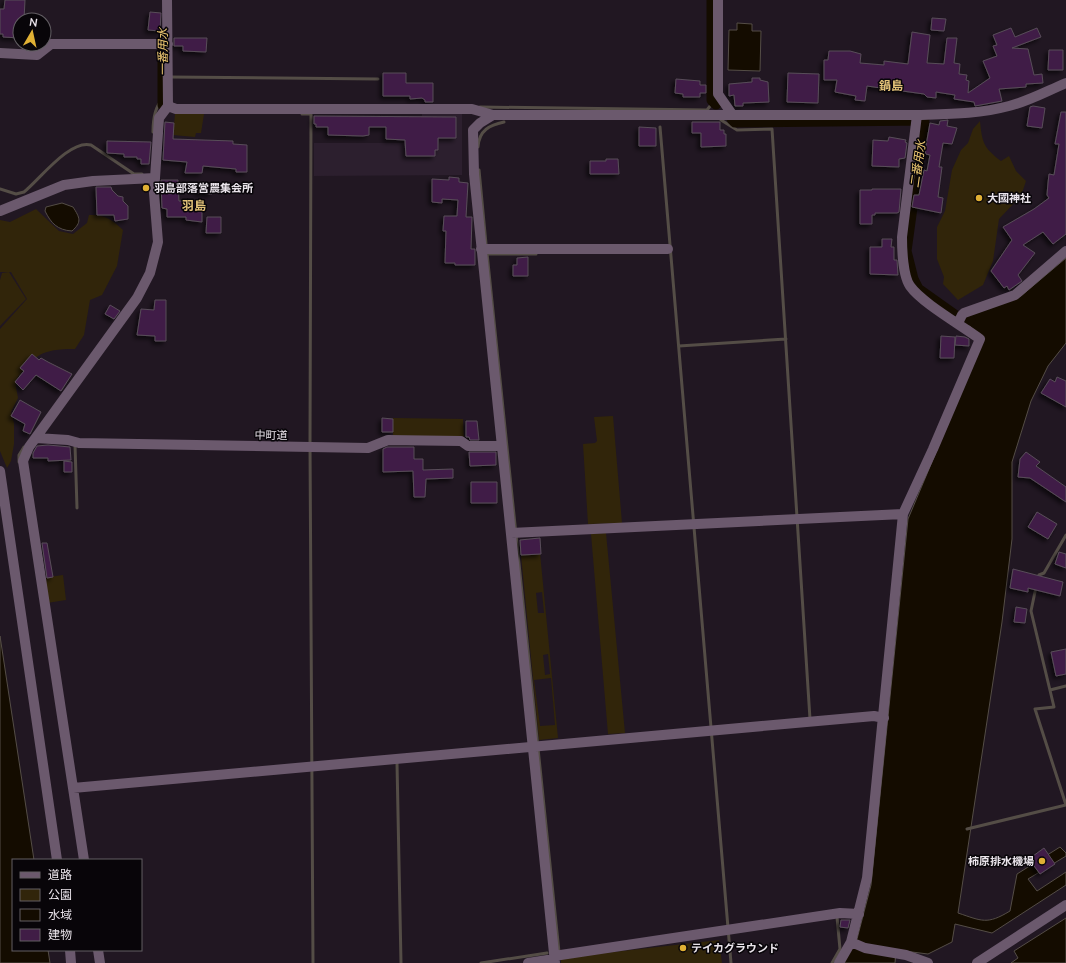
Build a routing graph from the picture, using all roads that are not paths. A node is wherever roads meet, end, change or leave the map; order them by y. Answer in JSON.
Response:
{"nodes":[{"id":1,"x":167,"y":0,"type":"edge"},
{"id":2,"x":718,"y":0,"type":"edge"},
{"id":3,"x":164,"y":44,"type":"junction"},
{"id":4,"x":0,"y":53,"type":"edge"},
{"id":5,"x":1066,"y":83,"type":"edge"},
{"id":6,"x":168,"y":106,"type":"junction"},
{"id":7,"x":732,"y":114,"type":"junction"},
{"id":8,"x":493,"y":115,"type":"junction"},
{"id":9,"x":917,"y":120,"type":"junction"},
{"id":10,"x":153,"y":178,"type":"junction"},
{"id":11,"x":0,"y":211,"type":"edge"},
{"id":12,"x":668,"y":249,"type":"dead end"},
{"id":13,"x":481,"y":250,"type":"junction"},
{"id":14,"x":1066,"y":251,"type":"edge"},
{"id":15,"x":960,"y":319,"type":"junction"},
{"id":16,"x":36,"y":438,"type":"junction"},
{"id":17,"x":502,"y":446,"type":"junction"},
{"id":18,"x":0,"y":471,"type":"edge"},
{"id":19,"x":903,"y":514,"type":"junction"},
{"id":20,"x":515,"y":533,"type":"junction"},
{"id":21,"x":884,"y":718,"type":"junction"},
{"id":22,"x":536,"y":746,"type":"junction"},
{"id":23,"x":73,"y":788,"type":"junction"},
{"id":24,"x":57,"y":859,"type":"edge"},
{"id":25,"x":84,"y":859,"type":"edge"},
{"id":26,"x":1066,"y":905,"type":"edge"},
{"id":27,"x":859,"y":914,"type":"junction"},
{"id":28,"x":851,"y":942,"type":"junction"},
{"id":29,"x":70,"y":951,"type":"edge"},
{"id":30,"x":98,"y":951,"type":"edge"},
{"id":31,"x":554,"y":959,"type":"edge"},
{"id":32,"x":71,"y":963,"type":"edge"},
{"id":33,"x":100,"y":963,"type":"edge"},
{"id":34,"x":528,"y":963,"type":"edge"},
{"id":35,"x":839,"y":963,"type":"edge"},
{"id":36,"x":928,"y":963,"type":"edge"},
{"id":37,"x":977,"y":963,"type":"edge"}],
"edges":[{"from":1,"to":3,"type":"street"},
{"from":2,"to":7,"type":"street"},
{"from":3,"to":4,"type":"street"},
{"from":3,"to":6,"type":"street"},
{"from":5,"to":9,"type":"street"},
{"from":6,"to":8,"type":"street"},
{"from":6,"to":10,"type":"street"},
{"from":7,"to":8,"type":"street"},
{"from":7,"to":9,"type":"street"},
{"from":8,"to":13,"type":"street"},
{"from":9,"to":15,"type":"street"},
{"from":10,"to":11,"type":"street"},
{"from":10,"to":16,"type":"street"},
{"from":12,"to":13,"type":"street"},
{"from":13,"to":17,"type":"street"},
{"from":14,"to":15,"type":"street"},
{"from":15,"to":19,"type":"street"},
{"from":16,"to":17,"type":"street","name":"中町道"},
{"from":16,"to":23,"type":"street"},
{"from":17,"to":20,"type":"street"},
{"from":18,"to":24,"type":"street"},
{"from":19,"to":20,"type":"street"},
{"from":19,"to":21,"type":"street"},
{"from":20,"to":22,"type":"street"},
{"from":21,"to":22,"type":"street"},
{"from":21,"to":27,"type":"street"},
{"from":22,"to":23,"type":"street"},
{"from":22,"to":31,"type":"street"},
{"from":23,"to":25,"type":"street"},
{"from":26,"to":37,"type":"street"},
{"from":27,"to":28,"type":"street"},
{"from":27,"to":31,"type":"street"},
{"from":28,"to":35,"type":"street"},
{"from":28,"to":36,"type":"street"},
{"from":29,"to":32,"type":"street"},
{"from":30,"to":33,"type":"street"},
{"from":31,"to":34,"type":"street"}]}
